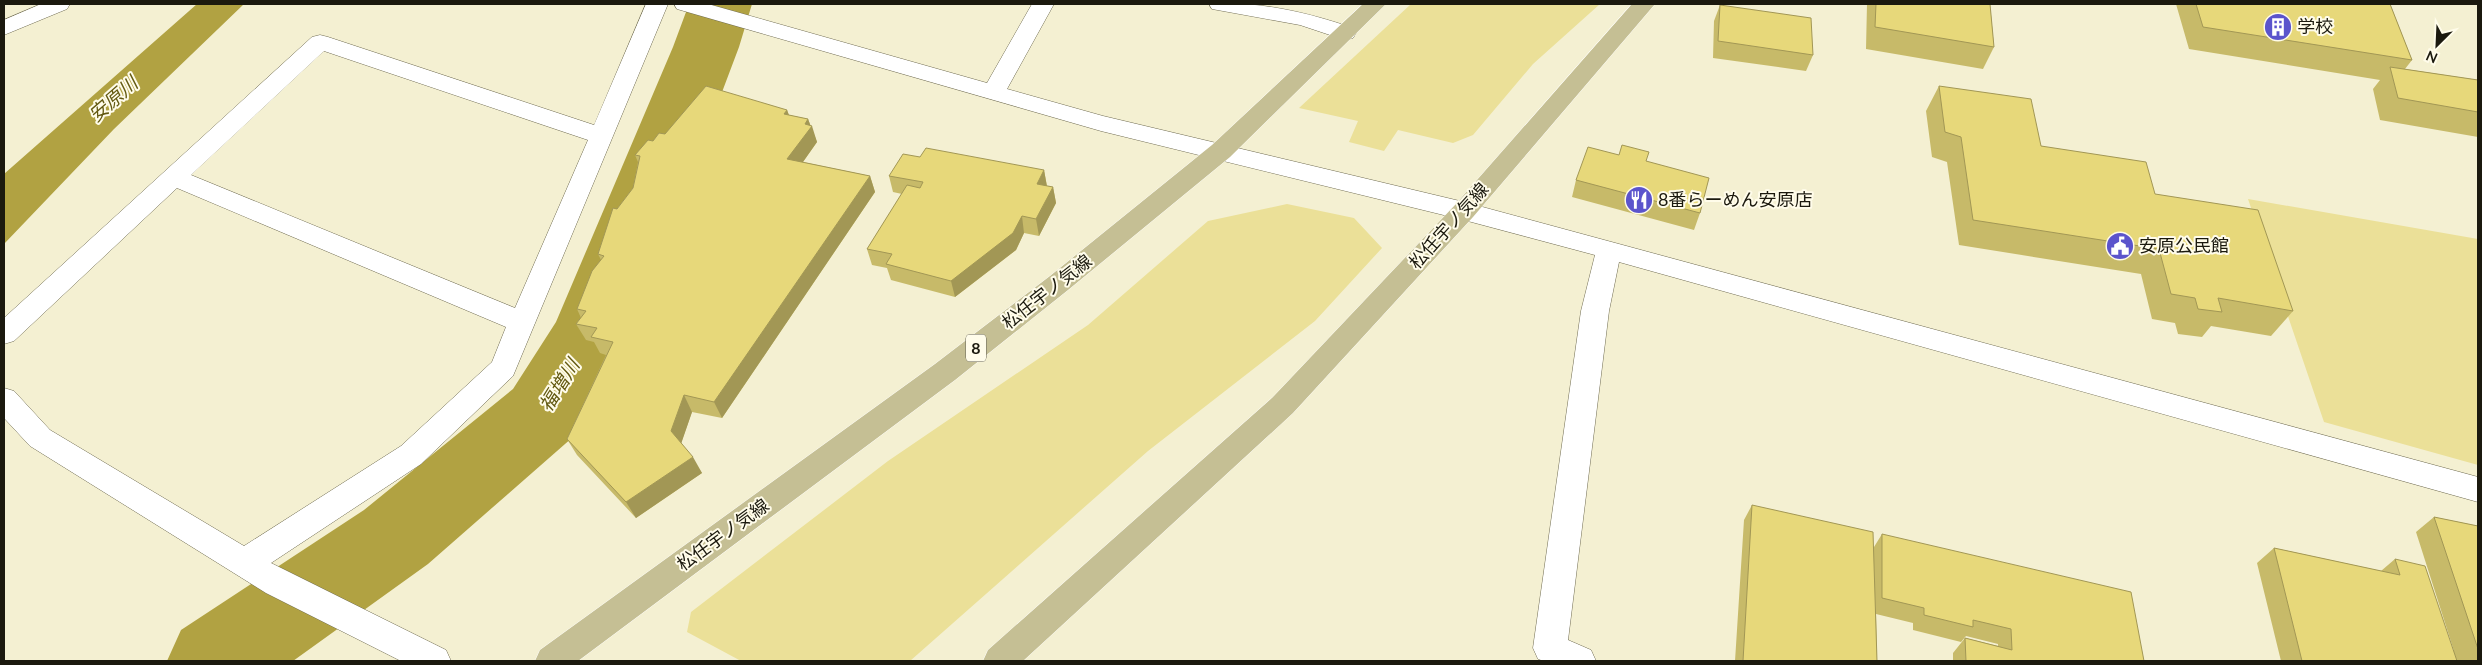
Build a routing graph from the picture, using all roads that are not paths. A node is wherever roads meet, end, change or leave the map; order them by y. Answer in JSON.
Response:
{"nodes":[{"id":1,"x":59,"y":4,"type":"edge"},
{"id":2,"x":657,"y":4,"type":"edge"},
{"id":3,"x":685,"y":4,"type":"edge"},
{"id":4,"x":1043,"y":4,"type":"edge"},
{"id":5,"x":1223,"y":4,"type":"edge"},
{"id":6,"x":1375,"y":4,"type":"edge"},
{"id":7,"x":1644,"y":4,"type":"edge"},
{"id":8,"x":4,"y":28,"type":"edge"},
{"id":9,"x":1345,"y":33,"type":"junction"},
{"id":10,"x":994,"y":92,"type":"junction"},
{"id":11,"x":602,"y":136,"type":"junction"},
{"id":12,"x":1221,"y":151,"type":"junction"},
{"id":13,"x":173,"y":178,"type":"junction"},
{"id":14,"x":1464,"y":211,"type":"junction"},
{"id":15,"x":1609,"y":250,"type":"junction"},
{"id":16,"x":522,"y":322,"type":"junction"},
{"id":17,"x":4,"y":334,"type":"edge"},
{"id":18,"x":4,"y":399,"type":"edge"},
{"id":19,"x":2478,"y":490,"type":"edge"},
{"id":20,"x":244,"y":563,"type":"junction"},
{"id":21,"x":434,"y":661,"type":"edge"},
{"id":22,"x":552,"y":661,"type":"edge"},
{"id":23,"x":1000,"y":661,"type":"edge"},
{"id":24,"x":1579,"y":661,"type":"edge"}],
"edges":[{"from":1,"to":8,"type":"street"},
{"from":2,"to":11,"type":"street"},
{"from":3,"to":10,"type":"street"},
{"from":4,"to":10,"type":"street"},
{"from":5,"to":9,"type":"street"},
{"from":6,"to":9,"type":"main road","name":"松任宇ノ気線","number":"8"},
{"from":7,"to":14,"type":"main road","name":"松任宇ノ気線"},
{"from":9,"to":12,"type":"main road","name":"松任宇ノ気線","number":"8"},
{"from":10,"to":12,"type":"street"},
{"from":11,"to":13,"type":"street"},
{"from":11,"to":16,"type":"street"},
{"from":12,"to":14,"type":"street"},
{"from":12,"to":22,"type":"main road","name":"松任宇ノ気線","number":"8"},
{"from":13,"to":16,"type":"street"},
{"from":13,"to":17,"type":"street"},
{"from":14,"to":15,"type":"street"},
{"from":14,"to":23,"type":"main road","name":"松任宇ノ気線"},
{"from":15,"to":19,"type":"street"},
{"from":15,"to":24,"type":"street"},
{"from":16,"to":20,"type":"street"},
{"from":18,"to":20,"type":"street"},
{"from":20,"to":21,"type":"street"}]}
